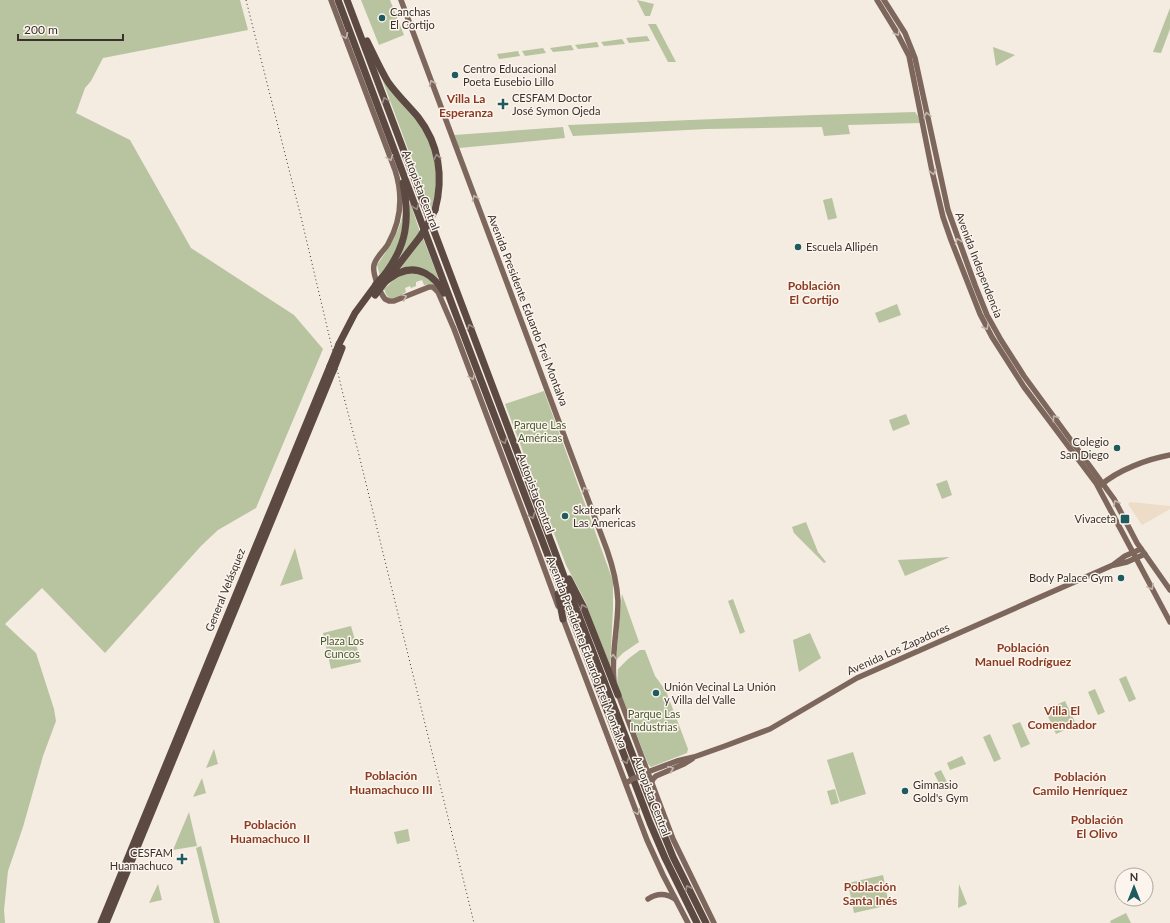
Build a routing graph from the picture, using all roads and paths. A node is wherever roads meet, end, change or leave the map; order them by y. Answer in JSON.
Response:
{"nodes":[{"id":1,"x":331,"y":0,"type":"edge"},
{"id":2,"x":338,"y":0,"type":"edge"},
{"id":3,"x":347,"y":0,"type":"edge"},
{"id":4,"x":401,"y":0,"type":"edge"},
{"id":5,"x":877,"y":0,"type":"edge"},
{"id":6,"x":884,"y":0,"type":"edge"},
{"id":7,"x":355,"y":21,"type":"junction"},
{"id":8,"x":397,"y":157,"type":"junction"},
{"id":9,"x":385,"y":282,"type":"junction"},
{"id":10,"x":975,"y":285,"type":"junction"},
{"id":11,"x":971,"y":291,"type":"junction"},
{"id":12,"x":455,"y":312,"type":"junction"},
{"id":13,"x":341,"y":346,"type":"junction"},
{"id":14,"x":331,"y":368,"type":"junction"},
{"id":15,"x":1170,"y":455,"type":"edge"},
{"id":16,"x":1103,"y":483,"type":"junction"},
{"id":17,"x":1099,"y":490,"type":"junction"},
{"id":18,"x":1143,"y":551,"type":"junction"},
{"id":19,"x":556,"y":554,"type":"junction"},
{"id":20,"x":1134,"y":555,"type":"junction"},
{"id":21,"x":552,"y":569,"type":"junction"},
{"id":22,"x":1170,"y":590,"type":"edge"},
{"id":23,"x":563,"y":619,"type":"junction"},
{"id":24,"x":1170,"y":622,"type":"edge"},
{"id":25,"x":618,"y":695,"type":"junction"},
{"id":26,"x":694,"y":757,"type":"junction"},
{"id":27,"x":646,"y":773,"type":"junction"},
{"id":28,"x":651,"y":783,"type":"junction"},
{"id":29,"x":627,"y":784,"type":"junction"},
{"id":30,"x":119,"y":892,"type":"junction"},
{"id":31,"x":648,"y":900,"type":"dead end"},
{"id":32,"x":676,"y":900,"type":"junction"},
{"id":33,"x":100,"y":923,"type":"edge"},
{"id":34,"x":106,"y":923,"type":"edge"},
{"id":35,"x":111,"y":923,"type":"edge"},
{"id":36,"x":688,"y":923,"type":"edge"},
{"id":37,"x":697,"y":923,"type":"edge"},
{"id":38,"x":706,"y":923,"type":"edge"},
{"id":39,"x":714,"y":923,"type":"edge"}],
"edges":[{"from":1,"to":23,"type":"main road","name":"Avenida Presidente Eduardo Frei Montalva","one_way":true},
{"from":2,"to":8,"type":"highway","name":"Autopista Central"},
{"from":3,"to":7,"type":"highway","name":"Autopista Central"},
{"from":25,"to":4,"type":"main road","name":"Avenida Presidente Eduardo Frei Montalva","one_way":true},
{"from":5,"to":11,"type":"main road","name":"Avenida Independencia","one_way":true},
{"from":10,"to":6,"type":"main road","name":"Avenida Independencia","one_way":true},
{"from":9,"to":7,"type":"highway","name":"General Velásquez","one_way":true,"bridge":true},
{"from":19,"to":7,"type":"highway","name":"Autopista Central","one_way":true},
{"from":8,"to":12,"type":"highway","name":"Autopista Central","one_way":true},
{"from":8,"to":13,"type":"highway","name":"General Velásquez","bridge":true},
{"from":9,"to":12,"type":"highway"},
{"from":9,"to":13,"type":"highway","name":"General Velásquez","bridge":true},
{"from":10,"to":11,"type":"main road"},
{"from":16,"to":10,"type":"main road","name":"Avenida Independencia","one_way":true},
{"from":11,"to":17,"type":"main road","name":"Avenida Independencia","one_way":true},
{"from":12,"to":21,"type":"highway","name":"Autopista Central","one_way":true},
{"from":13,"to":14,"type":"highway","name":"General Velásquez","bridge":true},
{"from":14,"to":30,"type":"highway","name":"General Velásquez"},
{"from":14,"to":33,"type":"highway","name":"General Velásquez"},
{"from":15,"to":16,"type":"main road"},
{"from":16,"to":17,"type":"main road"},
{"from":18,"to":16,"type":"main road","name":"Avenida Independencia","one_way":true},
{"from":17,"to":20,"type":"main road","name":"Avenida Independencia"},
{"from":18,"to":20,"type":"main road","name":"Avenida Los Zapadores"},
{"from":18,"to":22,"type":"main road","name":"Avenida Independencia"},
{"from":25,"to":19,"type":"highway","one_way":true},
{"from":38,"to":19,"type":"highway","name":"Autopista Central","one_way":true},
{"from":20,"to":24,"type":"main road","name":"Avenida Independencia","one_way":true},
{"from":20,"to":26,"type":"main road","name":"Avenida Los Zapadores"},
{"from":21,"to":23,"type":"highway"},
{"from":21,"to":37,"type":"highway","name":"Autopista Central","one_way":true},
{"from":23,"to":29,"type":"main road","name":"Avenida Presidente Eduardo Frei Montalva"},
{"from":25,"to":27,"type":"main road","name":"Avenida Presidente Eduardo Frei Montalva"},
{"from":26,"to":27,"type":"main road","name":"Avenida Los Zapadores"},
{"from":28,"to":26,"type":"main road","name":"Avenida Los Zapadores","one_way":true},
{"from":27,"to":28,"type":"main road","name":"Avenida Presidente Eduardo Frei Montalva"},
{"from":27,"to":29,"type":"main road","name":"Avenida Los Zapadores","bridge":true},
{"from":28,"to":39,"type":"main road","name":"Avenida Presidente Eduardo Frei Montalva"},
{"from":29,"to":32,"type":"main road","name":"Avenida Presidente Eduardo Frei Montalva","one_way":true},
{"from":30,"to":34,"type":"highway","name":"General Velásquez"},
{"from":30,"to":35,"type":"highway"},
{"from":31,"to":32,"type":"main road"},
{"from":32,"to":36,"type":"main road","name":"Avenida Presidente Eduardo Frei Montalva"}]}
